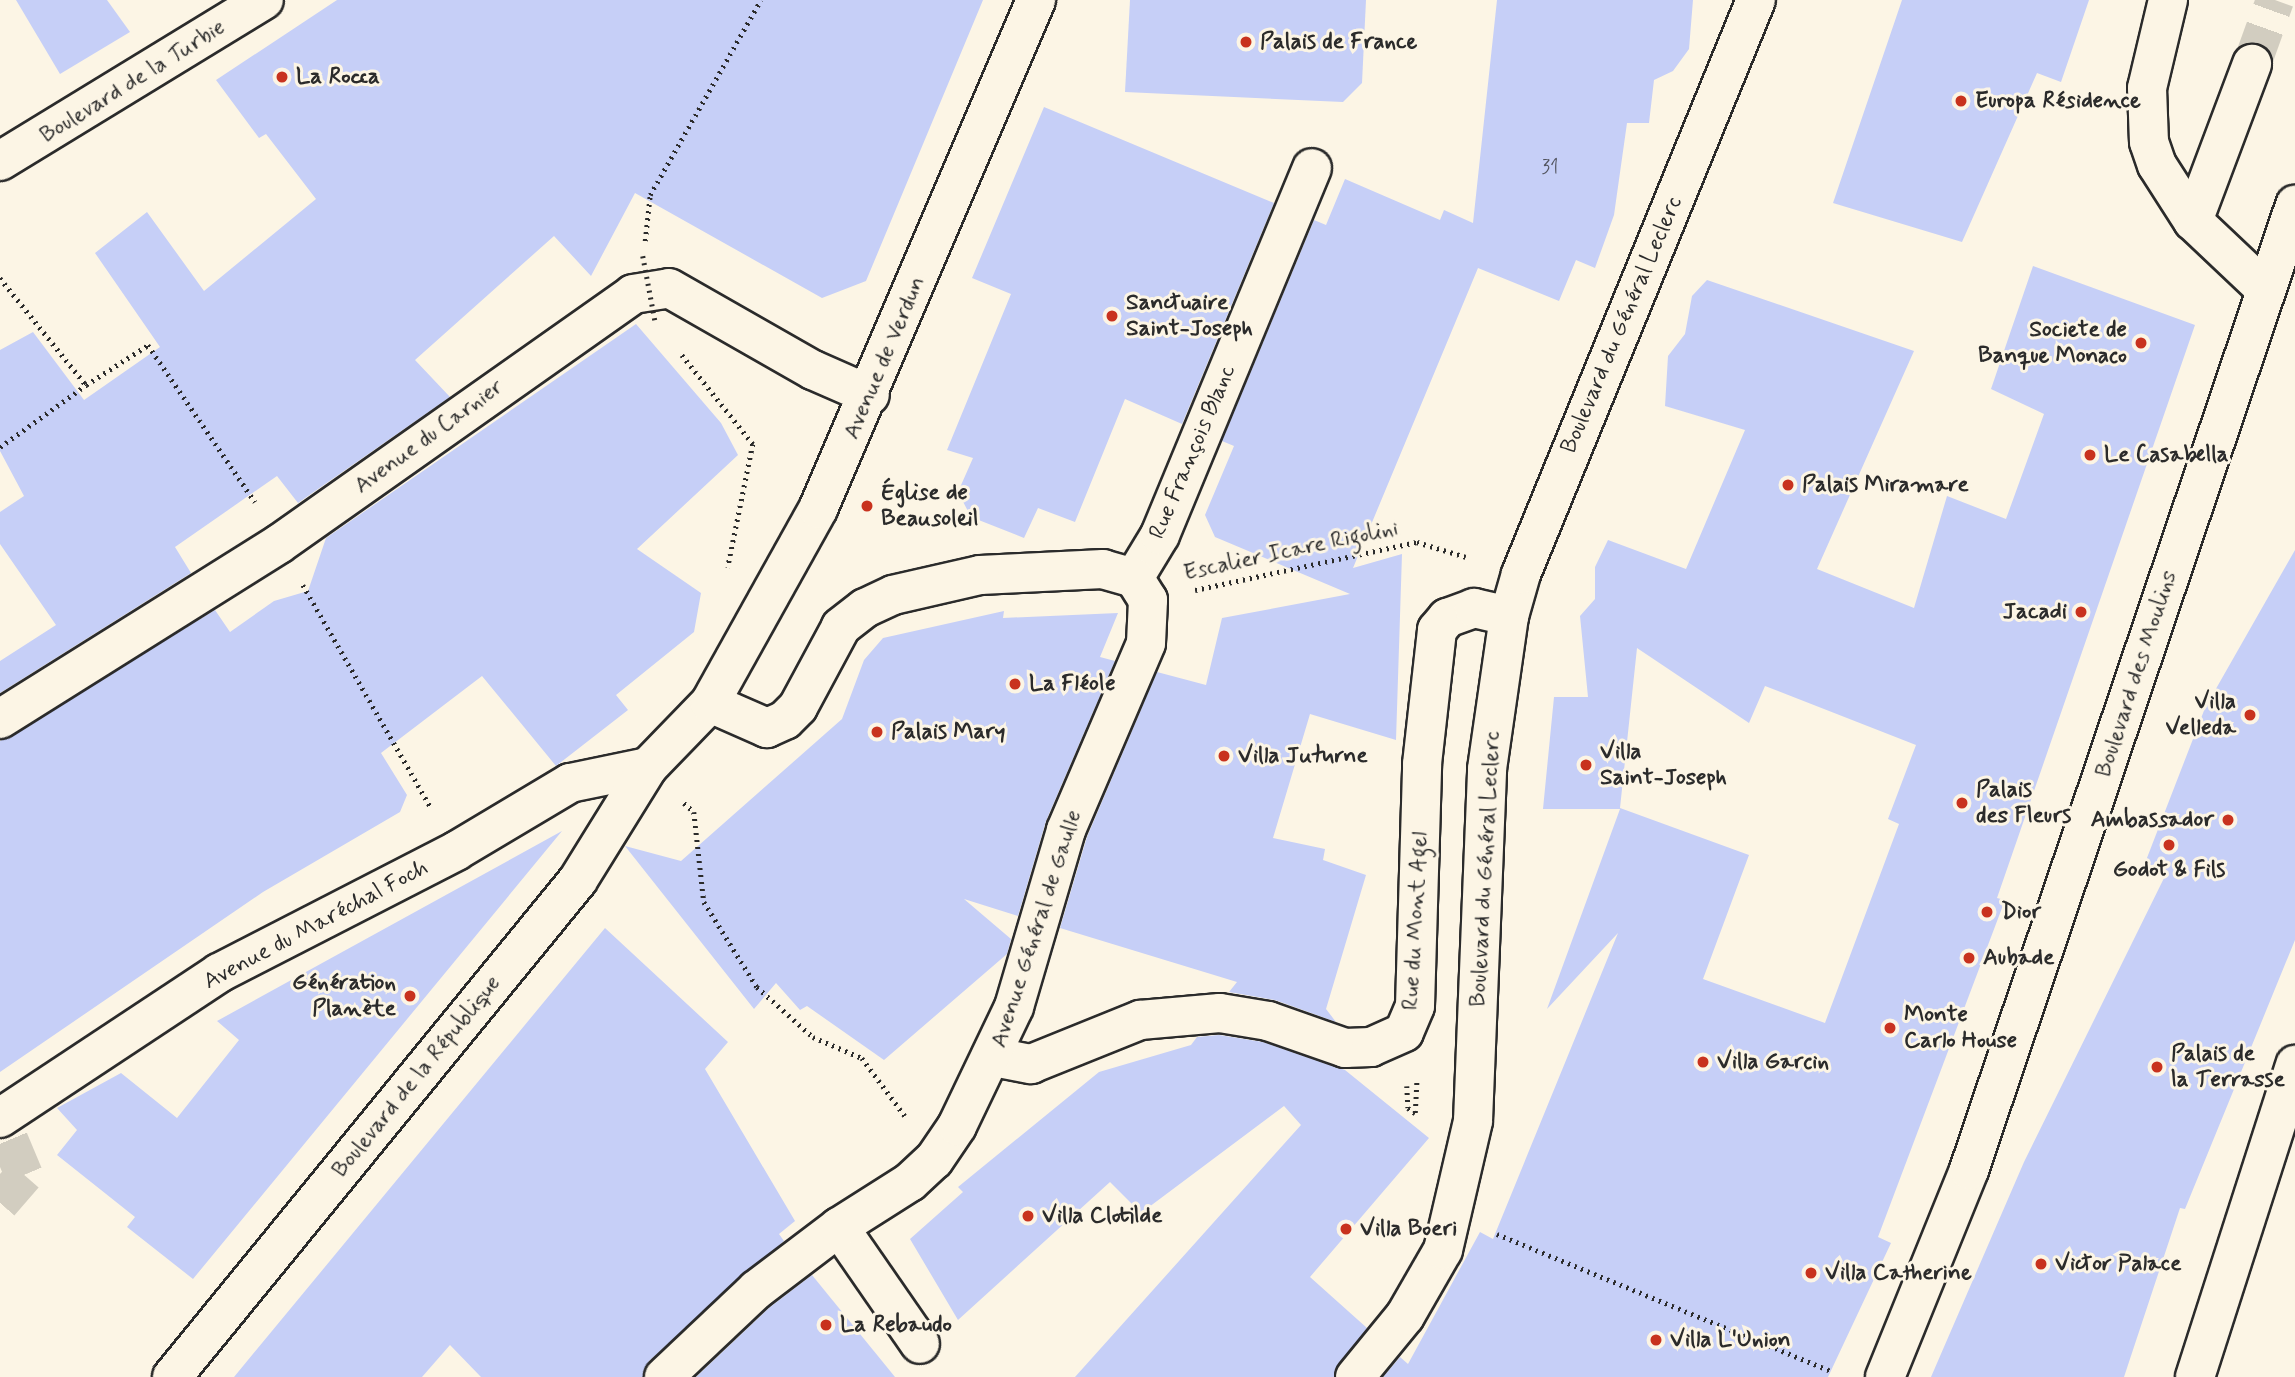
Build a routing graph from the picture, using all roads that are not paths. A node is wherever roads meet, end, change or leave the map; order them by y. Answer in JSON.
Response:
{"nodes":[{"id":1,"x":264,"y":0,"type":"edge"},
{"id":2,"x":1036,"y":0,"type":"edge"},
{"id":3,"x":1756,"y":0,"type":"edge"},
{"id":4,"x":2168,"y":0,"type":"edge"},
{"id":5,"x":2252,"y":64,"type":"tunnel mouth"},
{"id":6,"x":0,"y":161,"type":"edge"},
{"id":7,"x":1312,"y":168,"type":"dead end"},
{"id":8,"x":2295,"y":205,"type":"edge"},
{"id":9,"x":2193,"y":221,"type":"junction"},
{"id":10,"x":2265,"y":289,"type":"junction"},
{"id":11,"x":870,"y":395,"type":"junction"},
{"id":12,"x":1141,"y":589,"type":"junction"},
{"id":13,"x":1509,"y":616,"type":"junction"},
{"id":14,"x":710,"y":703,"type":"junction"},
{"id":15,"x":0,"y":719,"type":"edge"},
{"id":16,"x":648,"y":767,"type":"junction"},
{"id":17,"x":994,"y":1057,"type":"junction"},
{"id":18,"x":2295,"y":1065,"type":"edge"},
{"id":19,"x":0,"y":1118,"type":"edge"},
{"id":20,"x":839,"y":1227,"type":"junction"},
{"id":21,"x":920,"y":1344,"type":"dead end"},
{"id":22,"x":172,"y":1377,"type":"edge"},
{"id":23,"x":664,"y":1377,"type":"edge"},
{"id":24,"x":1355,"y":1377,"type":"edge"},
{"id":25,"x":1885,"y":1377,"type":"edge"},
{"id":26,"x":2195,"y":1377,"type":"edge"}],
"edges":[{"from":1,"to":6,"type":"street","name":"Boulevard de la Turbie"},
{"from":2,"to":11,"type":"street","name":"Avenue de Verdun"},
{"from":3,"to":13,"type":"street","name":"Boulevard du Général Leclerc"},
{"from":4,"to":9,"type":"street"},
{"from":5,"to":9,"type":"street"},
{"from":7,"to":12,"type":"street","name":"Rue François Blanc"},
{"from":8,"to":10,"type":"street","name":"Boulevard des Moulins"},
{"from":9,"to":10,"type":"street"},
{"from":10,"to":25,"type":"street","name":"Boulevard des Moulins"},
{"from":11,"to":14,"type":"street","name":"Avenue de Verdun"},
{"from":11,"to":15,"type":"street","name":"Avenue du Carnier"},
{"from":12,"to":14,"type":"street"},
{"from":12,"to":17,"type":"street","name":"Avenue Général de Gaulle"},
{"from":13,"to":17,"type":"street","name":"Rue du Mont Agel"},
{"from":13,"to":24,"type":"street","name":"Boulevard du Général Leclerc"},
{"from":14,"to":16,"type":"street","name":"Boulevard de la République"},
{"from":16,"to":19,"type":"street","name":"Avenue du Maréchal Foch"},
{"from":16,"to":22,"type":"street","name":"Boulevard de la République"},
{"from":17,"to":20,"type":"street","name":"Avenue Général de Gaulle"},
{"from":18,"to":26,"type":"street"},
{"from":20,"to":21,"type":"street"},
{"from":20,"to":23,"type":"street","name":"Avenue Général de Gaulle"}]}
